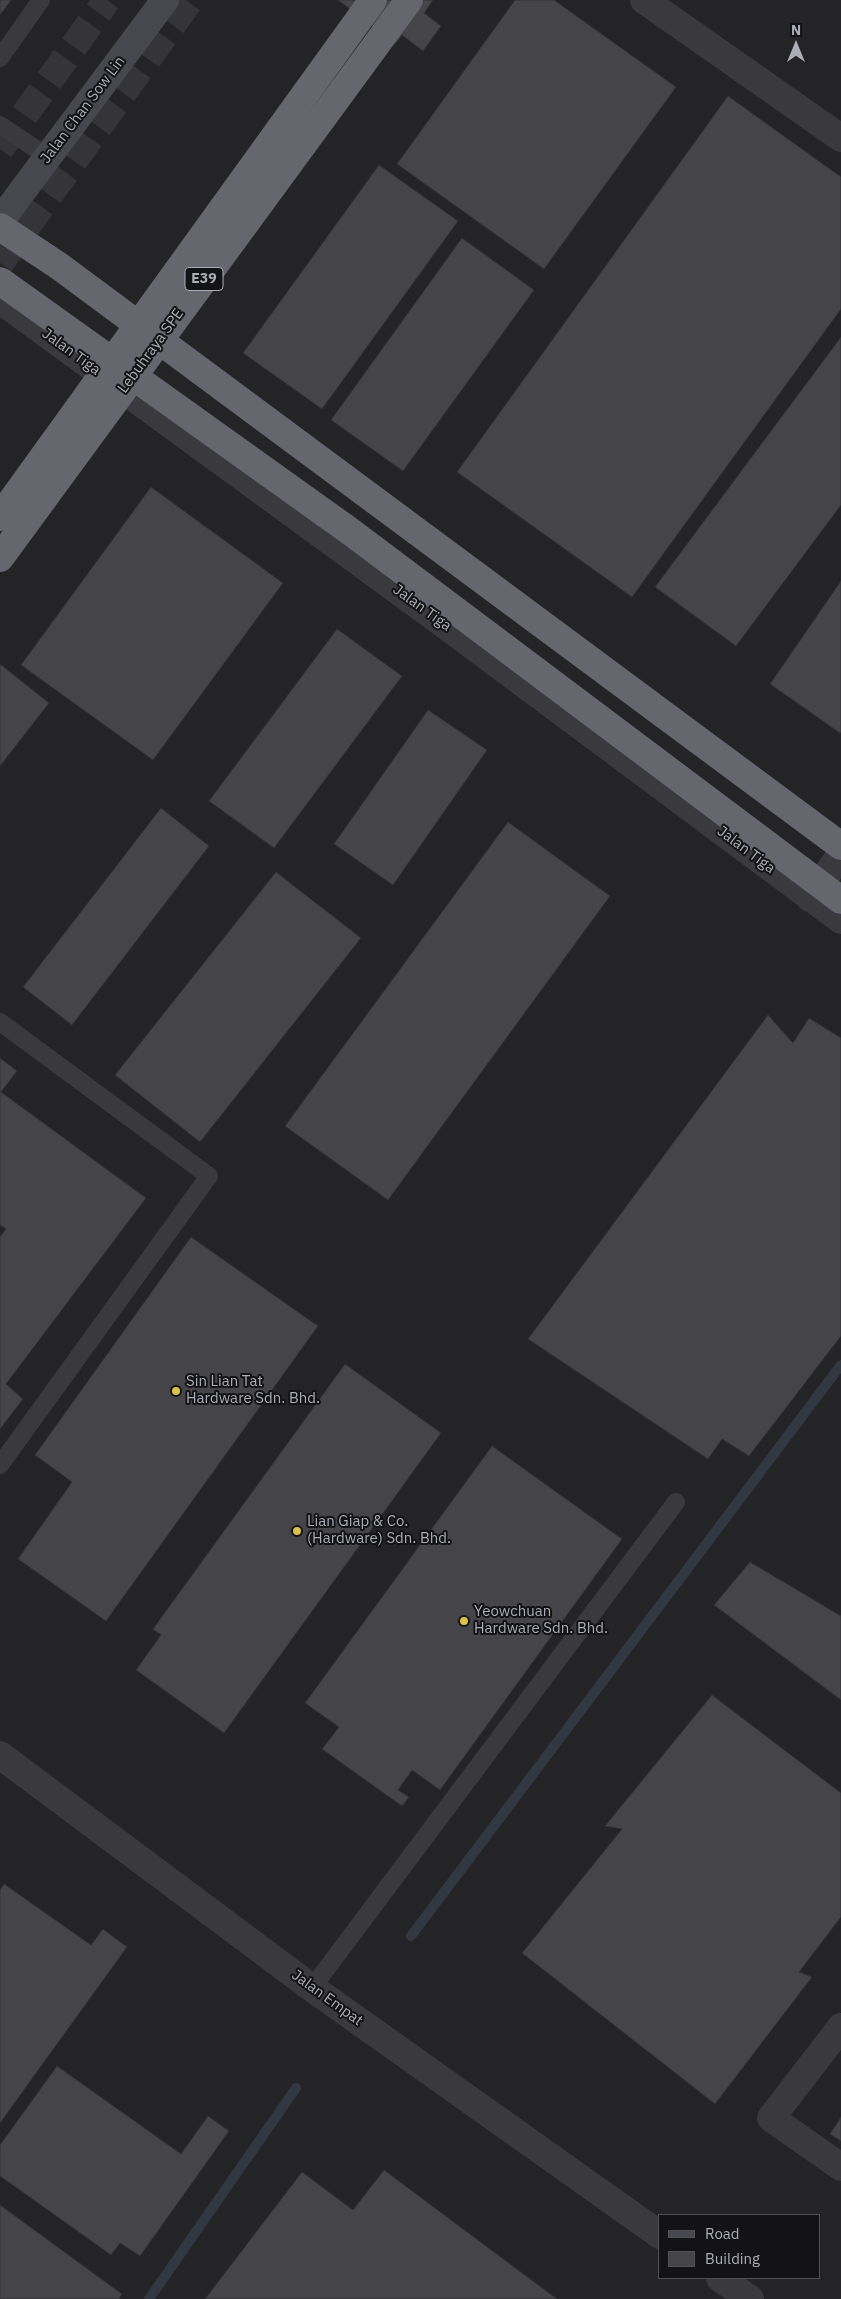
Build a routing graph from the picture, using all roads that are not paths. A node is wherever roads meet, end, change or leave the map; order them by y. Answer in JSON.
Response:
{"nodes":[{"id":1,"x":41,"y":0,"type":"edge"},
{"id":2,"x":165,"y":0,"type":"edge"},
{"id":3,"x":372,"y":0,"type":"edge"},
{"id":4,"x":408,"y":0,"type":"edge"},
{"id":5,"x":644,"y":0,"type":"edge"},
{"id":6,"x":0,"y":58,"type":"edge"},
{"id":7,"x":0,"y":125,"type":"edge"},
{"id":8,"x":841,"y":138,"type":"edge"},
{"id":9,"x":48,"y":157,"type":"junction"},
{"id":10,"x":1,"y":220,"type":"edge"},
{"id":11,"x":0,"y":281,"type":"edge"},
{"id":12,"x":0,"y":300,"type":"edge"},
{"id":13,"x":0,"y":517,"type":"edge"},
{"id":14,"x":0,"y":558,"type":"edge"},
{"id":15,"x":841,"y":834,"type":"edge"},
{"id":16,"x":841,"y":846,"type":"edge"},
{"id":17,"x":841,"y":854,"type":"edge"},
{"id":18,"x":810,"y":898,"type":"junction"},
{"id":19,"x":841,"y":900,"type":"edge"},
{"id":20,"x":841,"y":920,"type":"edge"},
{"id":21,"x":0,"y":1022,"type":"edge"},
{"id":22,"x":0,"y":1465,"type":"edge"},
{"id":23,"x":676,"y":1502,"type":"dead end"},
{"id":24,"x":0,"y":1755,"type":"edge"},
{"id":25,"x":312,"y":1988,"type":"junction"},
{"id":26,"x":841,"y":2027,"type":"edge"},
{"id":27,"x":841,"y":2167,"type":"edge"},
{"id":28,"x":658,"y":2234,"type":"edge"},
{"id":29,"x":721,"y":2279,"type":"edge"},
{"id":30,"x":750,"y":2299,"type":"edge"}],
"edges":[{"from":1,"to":6,"type":"lane"},
{"from":2,"to":9,"type":"street","name":"Jalan Chan Sow Lin"},
{"from":3,"to":13,"type":"highway","name":"Lebuhraya SPE","number":"E39","bridge":true},
{"from":4,"to":14,"type":"highway","name":"Lebuhraya SPE","number":"E39","bridge":true},
{"from":5,"to":8,"type":"street"},
{"from":7,"to":9,"type":"lane"},
{"from":9,"to":10,"type":"street","name":"Jalan Chan Sow Lin"},
{"from":10,"to":15,"type":"street"},
{"from":10,"to":16,"type":"highway","bridge":true},
{"from":11,"to":19,"type":"highway","bridge":true},
{"from":12,"to":18,"type":"street","name":"Jalan Tiga"},
{"from":17,"to":18,"type":"street"},
{"from":18,"to":20,"type":"street","name":"Jalan Tiga"},
{"from":21,"to":22,"type":"lane"},
{"from":23,"to":25,"type":"lane"},
{"from":24,"to":25,"type":"street","name":"Jalan Empat"},
{"from":25,"to":28,"type":"street","name":"Jalan Empat"},
{"from":26,"to":27,"type":"street"},
{"from":29,"to":30,"type":"street"}]}
